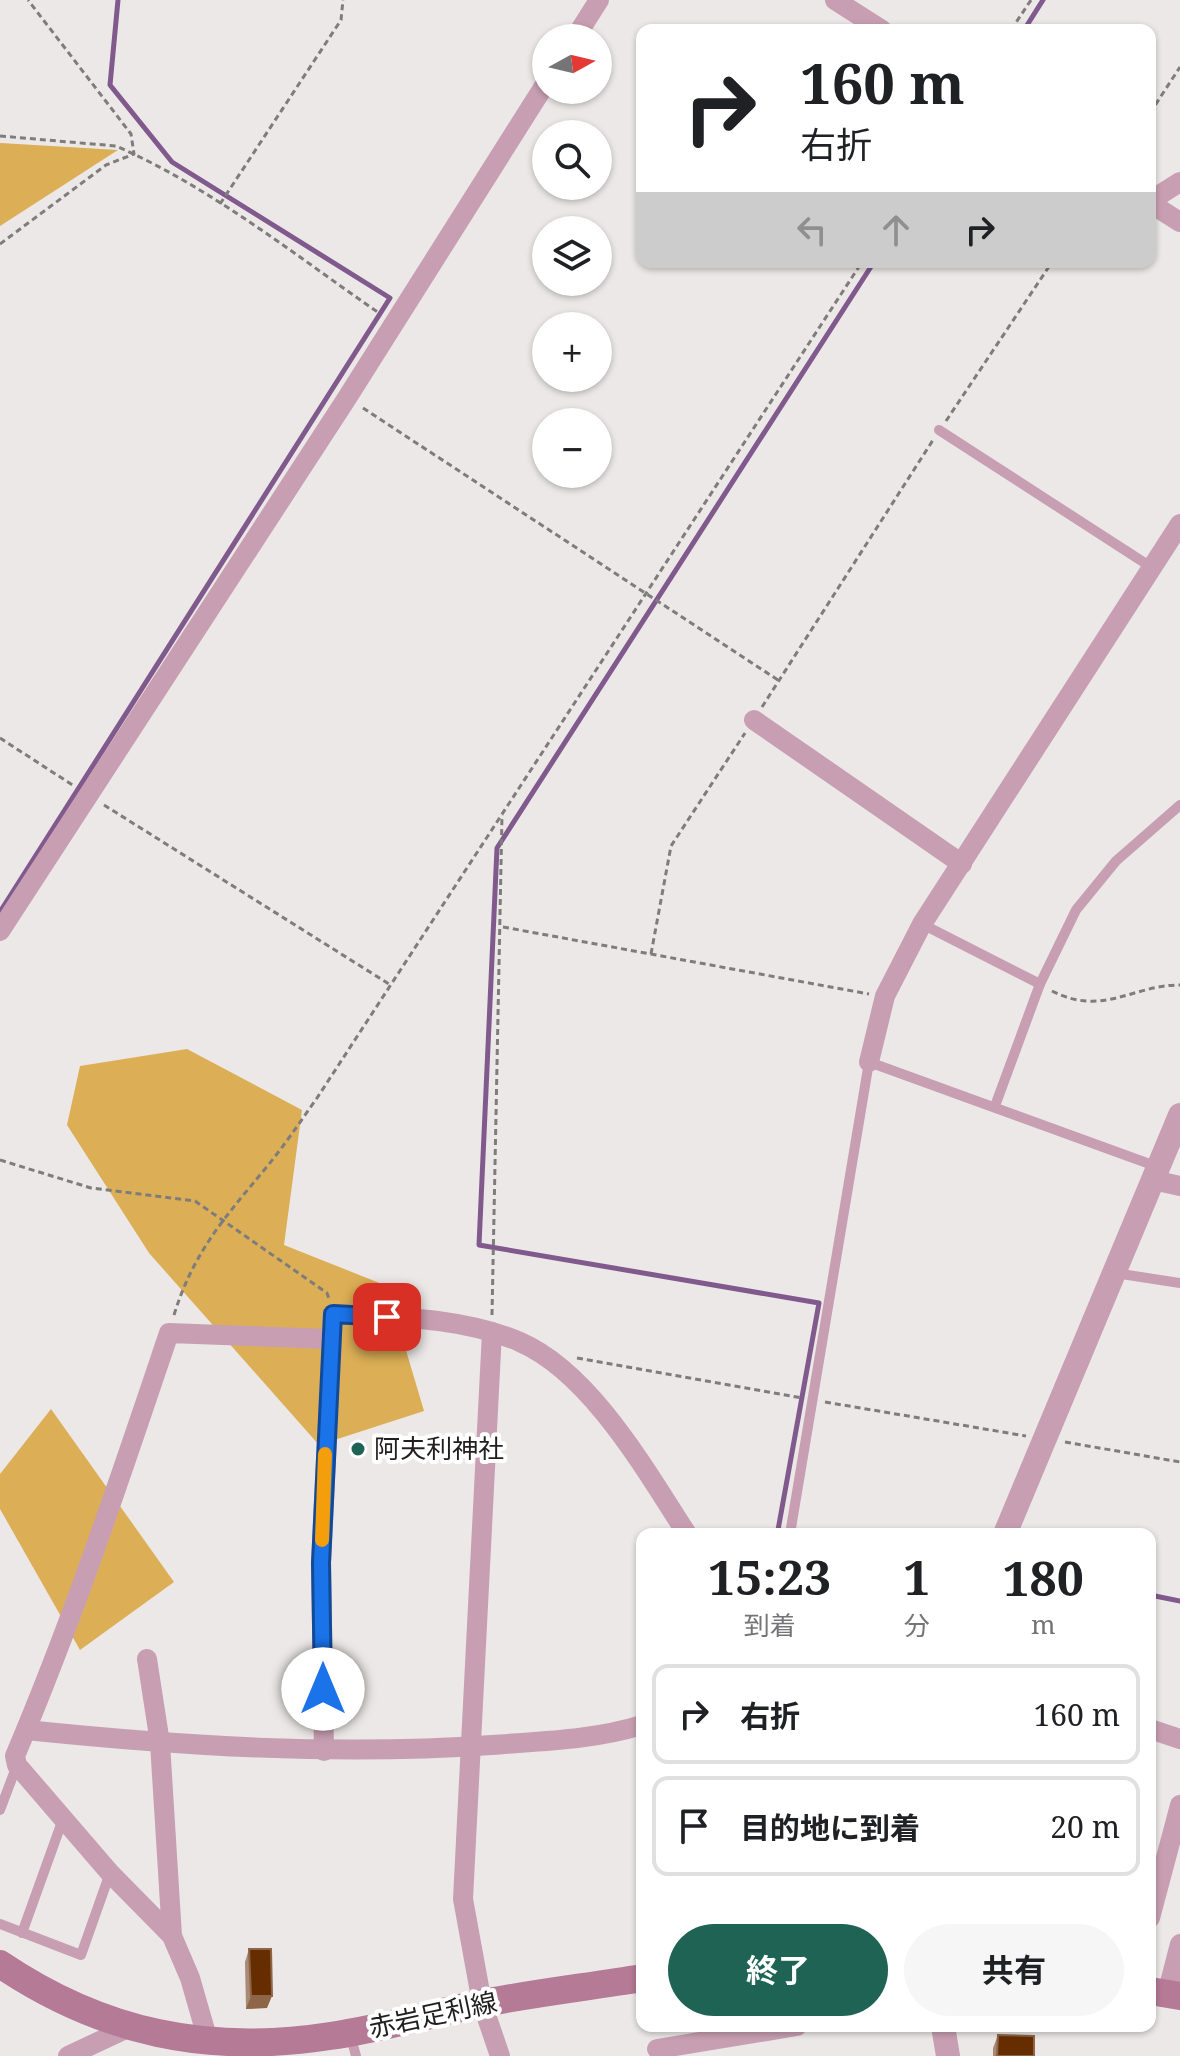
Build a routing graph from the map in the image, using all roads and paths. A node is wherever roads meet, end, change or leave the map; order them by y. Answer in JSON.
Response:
{"nodes":[{"id":1,"x":28,"y":0,"type":"edge"},
{"id":2,"x":343,"y":0,"type":"edge"},
{"id":3,"x":599,"y":0,"type":"edge"},
{"id":4,"x":835,"y":0,"type":"edge"},
{"id":5,"x":1031,"y":0,"type":"edge"},
{"id":6,"x":584,"y":24,"type":"edge"},
{"id":7,"x":873,"y":24,"type":"edge"},
{"id":8,"x":1015,"y":24,"type":"edge"},
{"id":9,"x":1180,"y":67,"type":"edge"},
{"id":10,"x":532,"y":104,"type":"edge"},
{"id":11,"x":1156,"y":104,"type":"edge"},
{"id":12,"x":0,"y":136,"type":"edge"},
{"id":13,"x":134,"y":154,"type":"junction"},
{"id":14,"x":1180,"y":182,"type":"edge"},
{"id":15,"x":1156,"y":198,"type":"edge"},
{"id":16,"x":220,"y":204,"type":"junction"},
{"id":17,"x":1156,"y":206,"type":"edge"},
{"id":18,"x":1180,"y":222,"type":"edge"},
{"id":19,"x":0,"y":244,"type":"edge"},
{"id":20,"x":858,"y":268,"type":"edge"},
{"id":21,"x":1048,"y":268,"type":"edge"},
{"id":22,"x":392,"y":322,"type":"junction"},
{"id":23,"x":347,"y":398,"type":"junction"},
{"id":24,"x":939,"y":430,"type":"junction"},
{"id":25,"x":1180,"y":524,"type":"edge"},
{"id":26,"x":1151,"y":567,"type":"junction"},
{"id":27,"x":647,"y":595,"type":"junction"},
{"id":28,"x":778,"y":680,"type":"junction"},
{"id":29,"x":754,"y":720,"type":"junction"},
{"id":30,"x":0,"y":738,"type":"edge"},
{"id":31,"x":87,"y":795,"type":"junction"},
{"id":32,"x":1180,"y":805,"type":"edge"},
{"id":33,"x":502,"y":815,"type":"junction"},
{"id":34,"x":962,"y":864,"type":"junction"},
{"id":35,"x":922,"y":924,"type":"junction"},
{"id":36,"x":501,"y":926,"type":"junction"},
{"id":37,"x":0,"y":931,"type":"edge"},
{"id":38,"x":651,"y":954,"type":"junction"},
{"id":39,"x":390,"y":984,"type":"junction"},
{"id":40,"x":1040,"y":984,"type":"junction"},
{"id":41,"x":1180,"y":985,"type":"edge"},
{"id":42,"x":885,"y":996,"type":"junction"},
{"id":43,"x":869,"y":1062,"type":"junction"},
{"id":44,"x":995,"y":1106,"type":"junction"},
{"id":45,"x":1180,"y":1115,"type":"edge"},
{"id":46,"x":0,"y":1160,"type":"edge"},
{"id":47,"x":1156,"y":1174,"type":"junction"},
{"id":48,"x":1180,"y":1186,"type":"edge"},
{"id":49,"x":222,"y":1218,"type":"junction"},
{"id":50,"x":1115,"y":1273,"type":"junction"},
{"id":51,"x":1180,"y":1283,"type":"edge"},
{"id":52,"x":333,"y":1314,"type":"junction"},
{"id":53,"x":492,"y":1332,"type":"junction"},
{"id":54,"x":169,"y":1333,"type":"junction"},
{"id":55,"x":329,"y":1339,"type":"junction"},
{"id":56,"x":1047,"y":1439,"type":"junction"},
{"id":57,"x":1180,"y":1462,"type":"edge"},
{"id":58,"x":683,"y":1528,"type":"edge"},
{"id":59,"x":791,"y":1528,"type":"edge"},
{"id":60,"x":1008,"y":1528,"type":"edge"},
{"id":61,"x":147,"y":1659,"type":"dead end"},
{"id":62,"x":636,"y":1727,"type":"edge"},
{"id":63,"x":26,"y":1730,"type":"junction"},
{"id":64,"x":1156,"y":1731,"type":"edge"},
{"id":65,"x":1180,"y":1739,"type":"edge"},
{"id":66,"x":160,"y":1743,"type":"junction"},
{"id":67,"x":471,"y":1746,"type":"junction"},
{"id":68,"x":324,"y":1751,"type":"junction"},
{"id":69,"x":11,"y":1759,"type":"edge"},
{"id":70,"x":1180,"y":1805,"type":"edge"},
{"id":71,"x":0,"y":1810,"type":"edge"},
{"id":72,"x":64,"y":1817,"type":"junction"},
{"id":73,"x":110,"y":1873,"type":"junction"},
{"id":74,"x":1156,"y":1895,"type":"edge"},
{"id":75,"x":0,"y":1924,"type":"edge"},
{"id":76,"x":22,"y":1933,"type":"junction"},
{"id":77,"x":172,"y":1936,"type":"junction"},
{"id":78,"x":1180,"y":1944,"type":"edge"},
{"id":79,"x":0,"y":1964,"type":"edge"},
{"id":80,"x":636,"y":1979,"type":"edge"},
{"id":81,"x":1166,"y":1994,"type":"edge"},
{"id":82,"x":482,"y":2003,"type":"junction"},
{"id":83,"x":132,"y":2026,"type":"junction"},
{"id":84,"x":760,"y":2032,"type":"edge"},
{"id":85,"x":944,"y":2032,"type":"edge"},
{"id":86,"x":209,"y":2044,"type":"junction"},
{"id":87,"x":353,"y":2044,"type":"edge"},
{"id":88,"x":657,"y":2049,"type":"dead end"},
{"id":89,"x":258,"y":2050,"type":"edge"},
{"id":90,"x":68,"y":2056,"type":"edge"},
{"id":91,"x":500,"y":2056,"type":"edge"},
{"id":92,"x":948,"y":2056,"type":"edge"}],
"edges":[{"from":1,"to":13,"type":"path"},
{"from":2,"to":16,"type":"path"},
{"from":3,"to":6,"type":"street"},
{"from":4,"to":7,"type":"street"},
{"from":5,"to":8,"type":"path"},
{"from":9,"to":11,"type":"path"},
{"from":10,"to":22,"type":"street"},
{"from":12,"to":13,"type":"path"},
{"from":13,"to":16,"type":"path"},
{"from":13,"to":19,"type":"path"},
{"from":14,"to":15,"type":"street"},
{"from":16,"to":22,"type":"path"},
{"from":17,"to":18,"type":"street"},
{"from":20,"to":27,"type":"path"},
{"from":21,"to":24,"type":"path"},
{"from":22,"to":23,"type":"street"},
{"from":23,"to":27,"type":"path"},
{"from":23,"to":31,"type":"street"},
{"from":24,"to":26,"type":"lane"},
{"from":24,"to":28,"type":"path"},
{"from":25,"to":26,"type":"street"},
{"from":26,"to":34,"type":"street"},
{"from":27,"to":28,"type":"path"},
{"from":27,"to":33,"type":"path"},
{"from":28,"to":29,"type":"path"},
{"from":29,"to":34,"type":"street"},
{"from":29,"to":38,"type":"path"},
{"from":30,"to":31,"type":"path"},
{"from":31,"to":37,"type":"street"},
{"from":31,"to":39,"type":"path"},
{"from":32,"to":40,"type":"lane"},
{"from":33,"to":36,"type":"path"},
{"from":33,"to":39,"type":"path"},
{"from":34,"to":35,"type":"street"},
{"from":35,"to":40,"type":"lane"},
{"from":35,"to":42,"type":"street"},
{"from":36,"to":38,"type":"path"},
{"from":36,"to":53,"type":"path"},
{"from":38,"to":42,"type":"path"},
{"from":39,"to":49,"type":"path"},
{"from":40,"to":41,"type":"path"},
{"from":40,"to":44,"type":"lane"},
{"from":42,"to":43,"type":"street"},
{"from":43,"to":44,"type":"lane"},
{"from":43,"to":59,"type":"lane"},
{"from":44,"to":47,"type":"lane"},
{"from":45,"to":47,"type":"street"},
{"from":46,"to":49,"type":"path"},
{"from":47,"to":48,"type":"street"},
{"from":47,"to":50,"type":"street"},
{"from":49,"to":52,"type":"path"},
{"from":49,"to":54,"type":"path"},
{"from":50,"to":51,"type":"lane"},
{"from":50,"to":56,"type":"street"},
{"from":52,"to":53,"type":"street"},
{"from":52,"to":55,"type":"street"},
{"from":53,"to":58,"type":"street"},
{"from":53,"to":67,"type":"street"},
{"from":54,"to":55,"type":"street"},
{"from":54,"to":63,"type":"street"},
{"from":55,"to":68,"type":"street"},
{"from":56,"to":57,"type":"path"},
{"from":56,"to":60,"type":"street"},
{"from":61,"to":66,"type":"street"},
{"from":62,"to":67,"type":"street"},
{"from":63,"to":66,"type":"street"},
{"from":63,"to":69,"type":"street"},
{"from":64,"to":65,"type":"street"},
{"from":66,"to":68,"type":"street"},
{"from":66,"to":77,"type":"street"},
{"from":67,"to":68,"type":"street"},
{"from":67,"to":82,"type":"street"},
{"from":69,"to":71,"type":"lane"},
{"from":69,"to":72,"type":"street"},
{"from":70,"to":74,"type":"street"},
{"from":72,"to":73,"type":"street"},
{"from":72,"to":76,"type":"lane"},
{"from":73,"to":76,"type":"lane"},
{"from":73,"to":77,"type":"street"},
{"from":75,"to":76,"type":"lane"},
{"from":77,"to":86,"type":"street"},
{"from":78,"to":81,"type":"street"},
{"from":79,"to":83,"type":"main road","name":"赤岩足利線"},
{"from":80,"to":82,"type":"main road","name":"赤岩足利線"},
{"from":82,"to":87,"type":"main road","name":"赤岩足利線"},
{"from":82,"to":91,"type":"street"},
{"from":83,"to":86,"type":"main road","name":"赤岩足利線"},
{"from":83,"to":90,"type":"street"},
{"from":84,"to":88,"type":"street"},
{"from":85,"to":92,"type":"street"},
{"from":86,"to":89,"type":"main road","name":"赤岩足利線"},
{"from":87,"to":89,"type":"main road","name":"赤岩足利線"}]}
